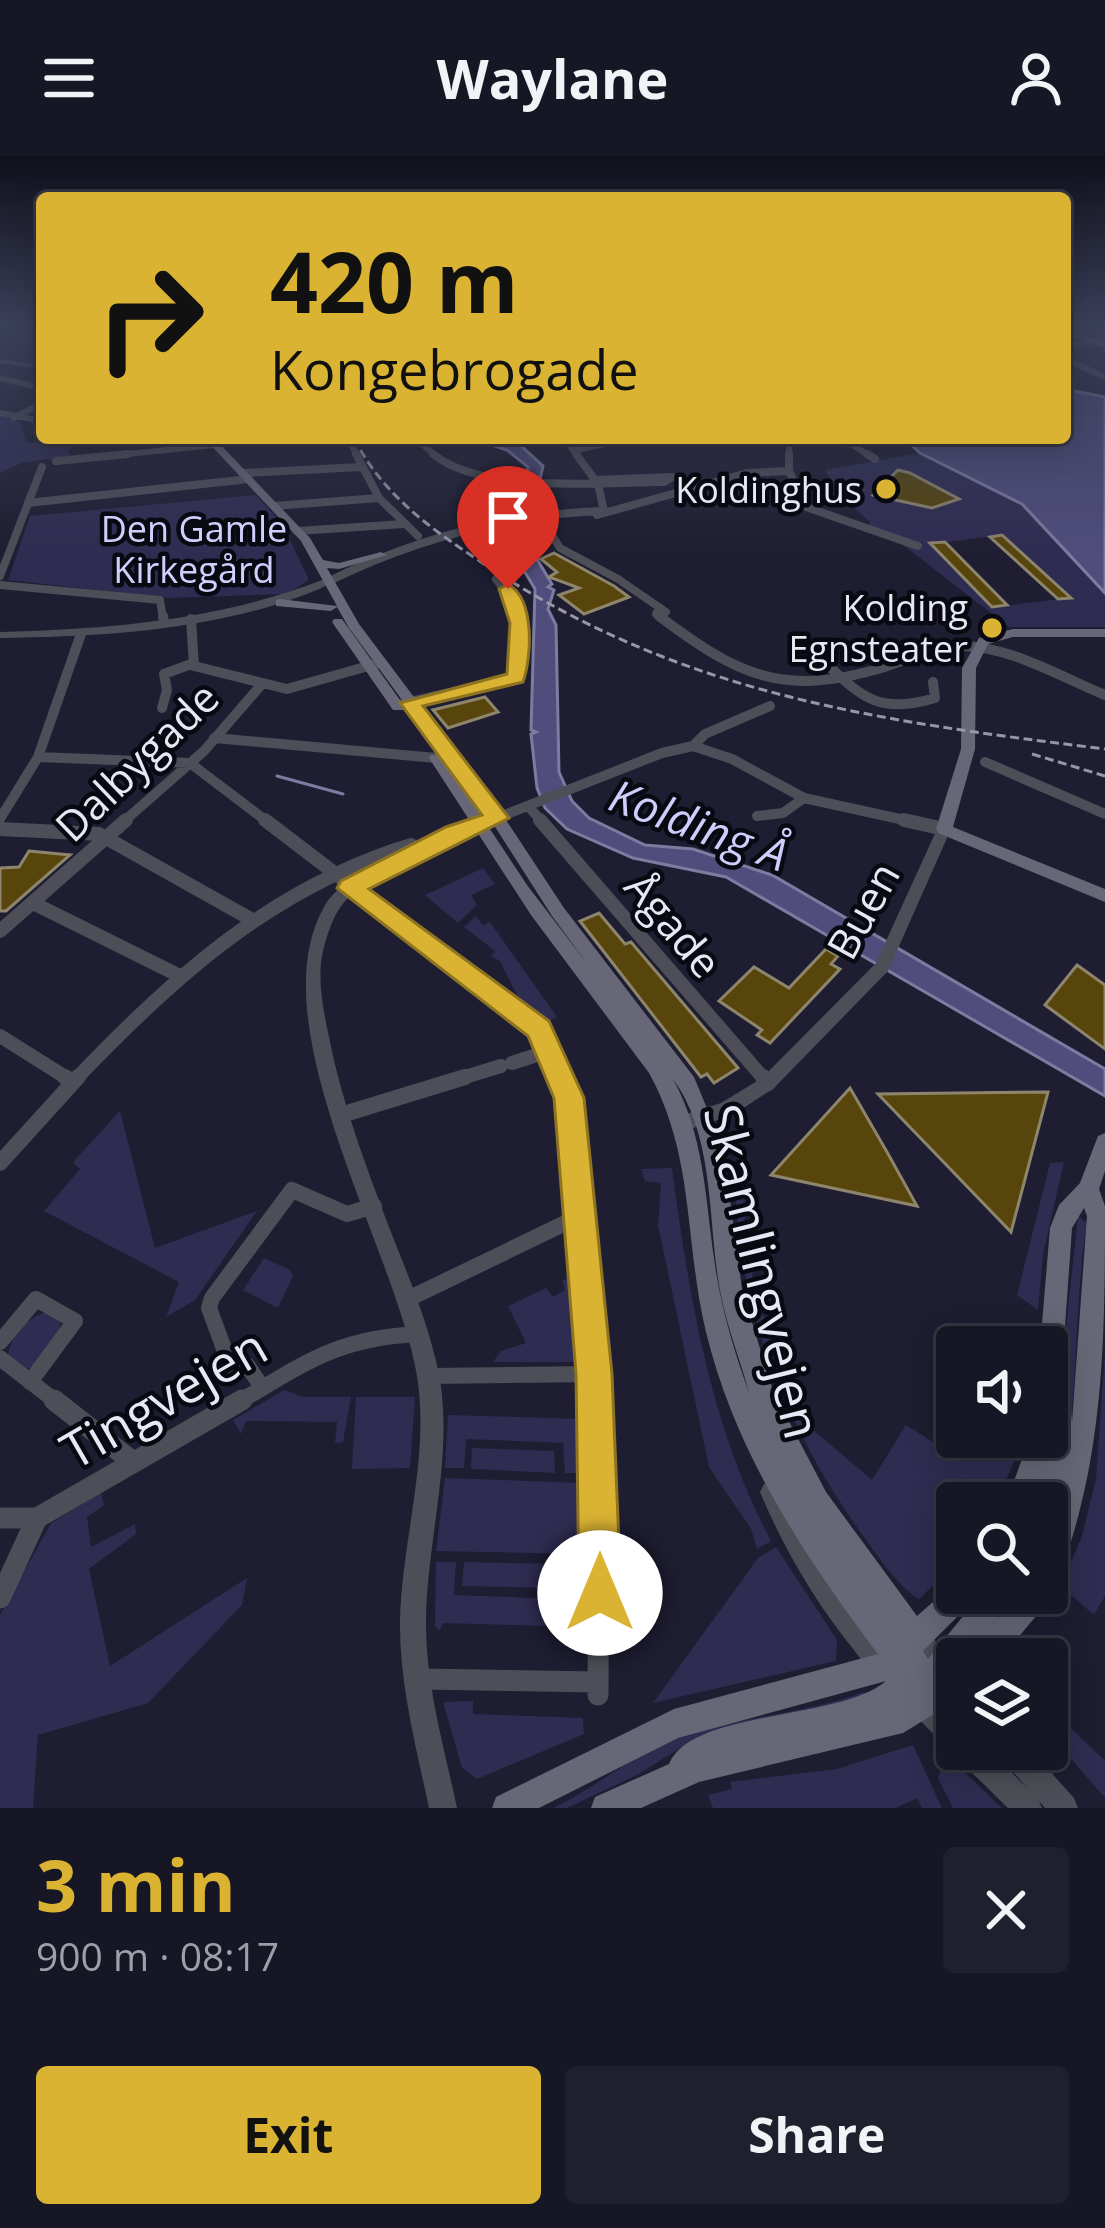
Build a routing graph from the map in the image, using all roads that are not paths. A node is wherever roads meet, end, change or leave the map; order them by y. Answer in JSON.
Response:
{"nodes":[{"id":1,"x":36,"y":406,"type":"edge"},
{"id":2,"x":0,"y":413,"type":"edge"},
{"id":3,"x":14,"y":418,"type":"junction"},
{"id":4,"x":36,"y":420,"type":"edge"},
{"id":5,"x":196,"y":444,"type":"edge"},
{"id":6,"x":215,"y":444,"type":"edge"},
{"id":7,"x":351,"y":444,"type":"edge"},
{"id":8,"x":423,"y":444,"type":"edge"},
{"id":9,"x":570,"y":444,"type":"edge"},
{"id":10,"x":604,"y":444,"type":"edge"},
{"id":11,"x":789,"y":444,"type":"edge"},
{"id":12,"x":848,"y":444,"type":"edge"},
{"id":13,"x":577,"y":450,"type":"junction"},
{"id":14,"x":875,"y":459,"type":"dead end"},
{"id":15,"x":56,"y":461,"type":"dead end"},
{"id":16,"x":42,"y":466,"type":"dead end"},
{"id":17,"x":361,"y":467,"type":"junction"},
{"id":18,"x":789,"y":471,"type":"junction"},
{"id":19,"x":246,"y":476,"type":"junction"},
{"id":20,"x":593,"y":480,"type":"junction"},
{"id":21,"x":379,"y":498,"type":"junction"},
{"id":22,"x":28,"y":503,"type":"junction"},
{"id":23,"x":274,"y":506,"type":"junction"},
{"id":24,"x":600,"y":511,"type":"junction"},
{"id":25,"x":539,"y":518,"type":"junction"},
{"id":26,"x":404,"y":524,"type":"junction"},
{"id":27,"x":297,"y":532,"type":"junction"},
{"id":28,"x":418,"y":536,"type":"dead end"},
{"id":29,"x":918,"y":546,"type":"dead end"},
{"id":30,"x":381,"y":555,"type":"junction"},
{"id":31,"x":320,"y":563,"type":"junction"},
{"id":32,"x":0,"y":576,"type":"edge"},
{"id":33,"x":496,"y":579,"type":"dead end"},
{"id":34,"x":324,"y":583,"type":"junction"},
{"id":35,"x":0,"y":585,"type":"edge"},
{"id":36,"x":280,"y":603,"type":"junction"},
{"id":37,"x":331,"y":607,"type":"junction"},
{"id":38,"x":191,"y":619,"type":"junction"},
{"id":39,"x":164,"y":623,"type":"junction"},
{"id":40,"x":1105,"y":633,"type":"edge"},
{"id":41,"x":81,"y":634,"type":"junction"},
{"id":42,"x":0,"y":635,"type":"edge"},
{"id":43,"x":978,"y":649,"type":"junction"},
{"id":44,"x":818,"y":656,"type":"dead end"},
{"id":45,"x":191,"y":664,"type":"junction"},
{"id":46,"x":374,"y":664,"type":"junction"},
{"id":47,"x":846,"y":680,"type":"junction"},
{"id":48,"x":933,"y":682,"type":"dead end"},
{"id":49,"x":262,"y":684,"type":"junction"},
{"id":50,"x":1105,"y":695,"type":"edge"},
{"id":51,"x":404,"y":704,"type":"junction"},
{"id":52,"x":770,"y":706,"type":"dead end"},
{"id":53,"x":162,"y":708,"type":"dead end"},
{"id":54,"x":214,"y":738,"type":"junction"},
{"id":55,"x":693,"y":746,"type":"junction"},
{"id":56,"x":38,"y":757,"type":"junction"},
{"id":57,"x":436,"y":758,"type":"junction"},
{"id":58,"x":985,"y":762,"type":"dead end"},
{"id":59,"x":190,"y":764,"type":"junction"},
{"id":60,"x":804,"y":798,"type":"junction"},
{"id":61,"x":535,"y":805,"type":"junction"},
{"id":62,"x":1105,"y":814,"type":"edge"},
{"id":63,"x":757,"y":815,"type":"dead end"},
{"id":64,"x":0,"y":819,"type":"edge"},
{"id":65,"x":488,"y":821,"type":"junction"},
{"id":66,"x":0,"y":829,"type":"edge"},
{"id":67,"x":944,"y":829,"type":"junction"},
{"id":68,"x":106,"y":837,"type":"junction"},
{"id":69,"x":411,"y":845,"type":"dead end"},
{"id":70,"x":331,"y":873,"type":"junction"},
{"id":71,"x":350,"y":888,"type":"junction"},
{"id":72,"x":1105,"y":896,"type":"edge"},
{"id":73,"x":33,"y":903,"type":"junction"},
{"id":74,"x":254,"y":922,"type":"junction"},
{"id":75,"x":0,"y":932,"type":"edge"},
{"id":76,"x":182,"y":977,"type":"junction"},
{"id":77,"x":0,"y":1036,"type":"edge"},
{"id":78,"x":549,"y":1051,"type":"junction"},
{"id":79,"x":73,"y":1082,"type":"junction"},
{"id":80,"x":768,"y":1083,"type":"junction"},
{"id":81,"x":341,"y":1115,"type":"junction"},
{"id":82,"x":693,"y":1120,"type":"junction"},
{"id":83,"x":1105,"y":1142,"type":"edge"},
{"id":84,"x":0,"y":1162,"type":"edge"},
{"id":85,"x":1096,"y":1195,"type":"edge"},
{"id":86,"x":374,"y":1206,"type":"junction"},
{"id":87,"x":582,"y":1215,"type":"junction"},
{"id":88,"x":406,"y":1300,"type":"junction"},
{"id":89,"x":1055,"y":1326,"type":"edge"},
{"id":90,"x":417,"y":1334,"type":"junction"},
{"id":91,"x":0,"y":1342,"type":"edge"},
{"id":92,"x":0,"y":1358,"type":"edge"},
{"id":93,"x":594,"y":1374,"type":"junction"},
{"id":94,"x":428,"y":1376,"type":"junction"},
{"id":95,"x":30,"y":1382,"type":"junction"},
{"id":96,"x":262,"y":1387,"type":"junction"},
{"id":97,"x":133,"y":1462,"type":"junction"},
{"id":98,"x":0,"y":1518,"type":"edge"},
{"id":99,"x":38,"y":1518,"type":"junction"},
{"id":100,"x":1068,"y":1527,"type":"edge"},
{"id":101,"x":0,"y":1598,"type":"edge"},
{"id":102,"x":952,"y":1614,"type":"edge"},
{"id":103,"x":981,"y":1614,"type":"edge"},
{"id":104,"x":1019,"y":1614,"type":"edge"},
{"id":105,"x":999,"y":1638,"type":"edge"},
{"id":106,"x":926,"y":1675,"type":"edge"},
{"id":107,"x":420,"y":1679,"type":"junction"},
{"id":108,"x":989,"y":1770,"type":"edge"},
{"id":109,"x":1031,"y":1770,"type":"edge"},
{"id":110,"x":443,"y":1808,"type":"edge"},
{"id":111,"x":507,"y":1808,"type":"edge"},
{"id":112,"x":606,"y":1808,"type":"edge"},
{"id":113,"x":1028,"y":1808,"type":"edge"},
{"id":114,"x":1064,"y":1808,"type":"edge"}],
"edges":[{"from":1,"to":3,"type":"street"},
{"from":2,"to":3,"type":"street"},
{"from":3,"to":4,"type":"street"},
{"from":5,"to":15,"type":"street"},
{"from":6,"to":19,"type":"main road"},
{"from":7,"to":17,"type":"street"},
{"from":8,"to":20,"type":"street"},
{"from":9,"to":13,"type":"street"},
{"from":10,"to":13,"type":"street"},
{"from":11,"to":18,"type":"street"},
{"from":12,"to":14,"type":"street"},
{"from":13,"to":20,"type":"street"},
{"from":16,"to":22,"type":"street"},
{"from":17,"to":19,"type":"street"},
{"from":17,"to":21,"type":"street"},
{"from":18,"to":24,"type":"street"},
{"from":18,"to":29,"type":"street"},
{"from":19,"to":22,"type":"street"},
{"from":19,"to":23,"type":"main road"},
{"from":20,"to":20,"type":"street"},
{"from":20,"to":24,"type":"street"},
{"from":21,"to":23,"type":"street"},
{"from":21,"to":26,"type":"street"},
{"from":22,"to":32,"type":"street"},
{"from":23,"to":27,"type":"main road"},
{"from":24,"to":25,"type":"street"},
{"from":25,"to":30,"type":"street"},
{"from":25,"to":47,"type":"street"},
{"from":26,"to":27,"type":"street"},
{"from":26,"to":28,"type":"street"},
{"from":27,"to":31,"type":"main road"},
{"from":27,"to":34,"type":"main road"},
{"from":30,"to":31,"type":"main road"},
{"from":30,"to":34,"type":"street"},
{"from":31,"to":34,"type":"main road"},
{"from":33,"to":51,"type":"street"},
{"from":34,"to":36,"type":"street"},
{"from":34,"to":37,"type":"main road"},
{"from":34,"to":46,"type":"main road"},
{"from":35,"to":39,"type":"street"},
{"from":36,"to":37,"type":"main road"},
{"from":36,"to":38,"type":"street"},
{"from":37,"to":46,"type":"main road"},
{"from":38,"to":39,"type":"street"},
{"from":38,"to":45,"type":"street"},
{"from":39,"to":41,"type":"street"},
{"from":40,"to":43,"type":"main road"},
{"from":41,"to":42,"type":"street"},
{"from":41,"to":56,"type":"street"},
{"from":43,"to":47,"type":"street"},
{"from":43,"to":50,"type":"street"},
{"from":43,"to":67,"type":"main road","name":"Buen"},
{"from":44,"to":47,"type":"street"},
{"from":45,"to":49,"type":"street"},
{"from":45,"to":53,"type":"street"},
{"from":46,"to":49,"type":"street"},
{"from":46,"to":51,"type":"main road"},
{"from":47,"to":48,"type":"street"},
{"from":49,"to":54,"type":"street","name":"Dalbygade"},
{"from":51,"to":57,"type":"main road"},
{"from":51,"to":65,"type":"main road"},
{"from":52,"to":55,"type":"street"},
{"from":54,"to":57,"type":"street"},
{"from":54,"to":59,"type":"street","name":"Dalbygade"},
{"from":55,"to":60,"type":"street"},
{"from":55,"to":61,"type":"street"},
{"from":56,"to":59,"type":"street"},
{"from":56,"to":64,"type":"street"},
{"from":57,"to":65,"type":"main road"},
{"from":58,"to":62,"type":"street"},
{"from":59,"to":68,"type":"street","name":"Dalbygade"},
{"from":59,"to":70,"type":"street"},
{"from":60,"to":63,"type":"street"},
{"from":60,"to":67,"type":"street"},
{"from":61,"to":65,"type":"street"},
{"from":61,"to":80,"type":"street","name":"Ågade"},
{"from":65,"to":71,"type":"street"},
{"from":65,"to":82,"type":"main road","name":"Skamlingvejen"},
{"from":66,"to":68,"type":"street"},
{"from":67,"to":72,"type":"main road"},
{"from":67,"to":80,"type":"street","name":"Buen"},
{"from":68,"to":73,"type":"street","name":"Dalbygade"},
{"from":68,"to":74,"type":"street"},
{"from":69,"to":70,"type":"street"},
{"from":70,"to":71,"type":"street"},
{"from":70,"to":74,"type":"street"},
{"from":71,"to":78,"type":"street"},
{"from":71,"to":81,"type":"street"},
{"from":73,"to":75,"type":"street","name":"Dalbygade"},
{"from":73,"to":76,"type":"street"},
{"from":74,"to":76,"type":"street"},
{"from":76,"to":79,"type":"street"},
{"from":77,"to":79,"type":"street"},
{"from":78,"to":81,"type":"street"},
{"from":78,"to":87,"type":"street"},
{"from":79,"to":84,"type":"street"},
{"from":80,"to":82,"type":"street","name":"Buen"},
{"from":81,"to":86,"type":"street"},
{"from":82,"to":106,"type":"main road","name":"Skamlingvejen"},
{"from":82,"to":106,"type":"main road","name":"Skamlingvejen"},
{"from":83,"to":85,"type":"main road"},
{"from":85,"to":89,"type":"main road"},
{"from":85,"to":100,"type":"main road"},
{"from":86,"to":88,"type":"street"},
{"from":86,"to":96,"type":"street"},
{"from":87,"to":88,"type":"street"},
{"from":87,"to":93,"type":"street"},
{"from":88,"to":90,"type":"street"},
{"from":90,"to":94,"type":"street"},
{"from":90,"to":96,"type":"street","name":"Tingvejen"},
{"from":91,"to":95,"type":"street"},
{"from":92,"to":95,"type":"street"},
{"from":93,"to":94,"type":"street"},
{"from":93,"to":107,"type":"street"},
{"from":94,"to":107,"type":"street"},
{"from":95,"to":97,"type":"street"},
{"from":96,"to":97,"type":"street","name":"Tingvejen"},
{"from":97,"to":99,"type":"street","name":"Tingvejen"},
{"from":98,"to":99,"type":"street"},
{"from":99,"to":101,"type":"street","name":"Tingvejen"},
{"from":102,"to":106,"type":"main road"},
{"from":103,"to":106,"type":"main road"},
{"from":104,"to":105,"type":"main road"},
{"from":106,"to":111,"type":"main road"},
{"from":106,"to":112,"type":"main road"},
{"from":107,"to":110,"type":"street"},
{"from":108,"to":113,"type":"street"},
{"from":109,"to":114,"type":"street"}]}
